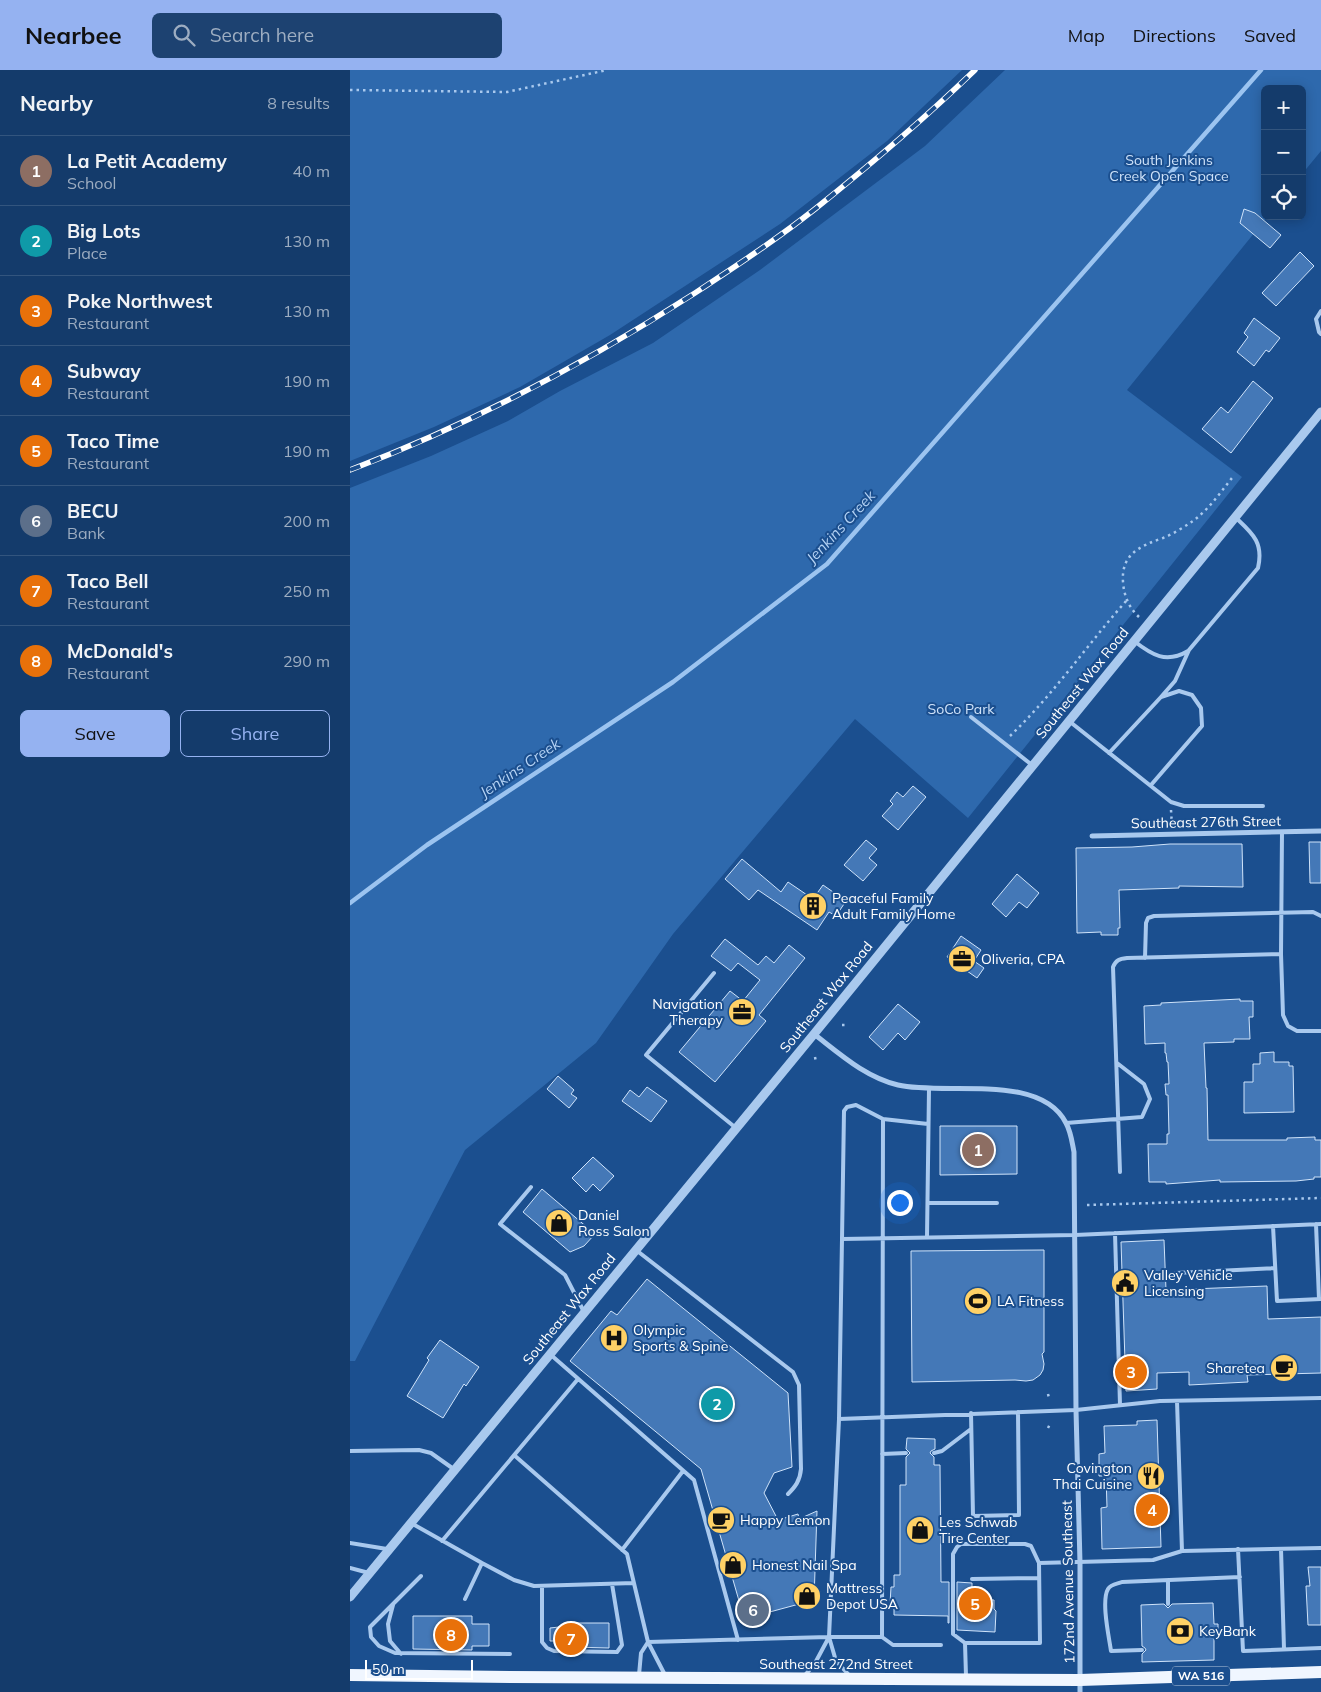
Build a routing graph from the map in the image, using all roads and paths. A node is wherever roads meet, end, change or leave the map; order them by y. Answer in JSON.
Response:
{"nodes":[{"id":1,"x":607,"y":70,"type":"edge"},
{"id":2,"x":350,"y":90,"type":"edge"},
{"id":3,"x":1321,"y":311,"type":"edge"},
{"id":4,"x":1321,"y":334,"type":"edge"},
{"id":5,"x":1321,"y":412,"type":"edge"},
{"id":6,"x":1232,"y":478,"type":"dead end"},
{"id":7,"x":1235,"y":517,"type":"junction"},
{"id":8,"x":1127,"y":600,"type":"junction"},
{"id":9,"x":1147,"y":624,"type":"junction"},
{"id":10,"x":1134,"y":641,"type":"junction"},
{"id":11,"x":1189,"y":650,"type":"junction"},
{"id":12,"x":1161,"y":697,"type":"junction"},
{"id":13,"x":971,"y":717,"type":"dead end"},
{"id":14,"x":1069,"y":721,"type":"junction"},
{"id":15,"x":1003,"y":742,"type":"junction"},
{"id":16,"x":1109,"y":753,"type":"junction"},
{"id":17,"x":1032,"y":765,"type":"junction"},
{"id":18,"x":1152,"y":785,"type":"junction"},
{"id":19,"x":1170,"y":802,"type":"junction"},
{"id":20,"x":1263,"y":806,"type":"dead end"},
{"id":21,"x":1321,"y":831,"type":"edge"},
{"id":22,"x":1282,"y":832,"type":"junction"},
{"id":23,"x":1172,"y":834,"type":"junction"},
{"id":24,"x":1092,"y":836,"type":"dead end"},
{"id":25,"x":1281,"y":912,"type":"junction"},
{"id":26,"x":1321,"y":916,"type":"edge"},
{"id":27,"x":1281,"y":954,"type":"junction"},
{"id":28,"x":1145,"y":958,"type":"junction"},
{"id":29,"x":714,"y":973,"type":"dead end"},
{"id":30,"x":842,"y":1025,"type":"dead end"},
{"id":31,"x":847,"y":1025,"type":"dead end"},
{"id":32,"x":1321,"y":1031,"type":"edge"},
{"id":33,"x":814,"y":1034,"type":"junction"},
{"id":34,"x":815,"y":1057,"type":"dead end"},
{"id":35,"x":816,"y":1062,"type":"dead end"},
{"id":36,"x":1117,"y":1063,"type":"junction"},
{"id":37,"x":929,"y":1090,"type":"junction"},
{"id":38,"x":883,"y":1119,"type":"junction"},
{"id":39,"x":1118,"y":1120,"type":"junction"},
{"id":40,"x":1066,"y":1123,"type":"junction"},
{"id":41,"x":928,"y":1124,"type":"junction"},
{"id":42,"x":736,"y":1128,"type":"junction"},
{"id":43,"x":1120,"y":1172,"type":"dead end"},
{"id":44,"x":532,"y":1187,"type":"dead end"},
{"id":45,"x":1321,"y":1198,"type":"edge"},
{"id":46,"x":928,"y":1203,"type":"junction"},
{"id":47,"x":997,"y":1203,"type":"dead end"},
{"id":48,"x":1088,"y":1205,"type":"dead end"},
{"id":49,"x":1318,"y":1224,"type":"edge"},
{"id":50,"x":1274,"y":1226,"type":"junction"},
{"id":51,"x":1115,"y":1233,"type":"junction"},
{"id":52,"x":1075,"y":1235,"type":"junction"},
{"id":53,"x":927,"y":1237,"type":"junction"},
{"id":54,"x":882,"y":1238,"type":"junction"},
{"id":55,"x":842,"y":1239,"type":"junction"},
{"id":56,"x":636,"y":1250,"type":"junction"},
{"id":57,"x":1275,"y":1268,"type":"junction"},
{"id":58,"x":1176,"y":1273,"type":"dead end"},
{"id":59,"x":1320,"y":1299,"type":"edge"},
{"id":60,"x":584,"y":1312,"type":"junction"},
{"id":61,"x":550,"y":1354,"type":"junction"},
{"id":62,"x":578,"y":1379,"type":"junction"},
{"id":63,"x":1048,"y":1394,"type":"dead end"},
{"id":64,"x":1049,"y":1398,"type":"dead end"},
{"id":65,"x":1321,"y":1398,"type":"edge"},
{"id":66,"x":1177,"y":1401,"type":"junction"},
{"id":67,"x":1120,"y":1405,"type":"junction"},
{"id":68,"x":1076,"y":1410,"type":"junction"},
{"id":69,"x":1018,"y":1412,"type":"junction"},
{"id":70,"x":971,"y":1413,"type":"junction"},
{"id":71,"x":882,"y":1416,"type":"junction"},
{"id":72,"x":839,"y":1419,"type":"junction"},
{"id":73,"x":1050,"y":1424,"type":"dead end"},
{"id":74,"x":1048,"y":1428,"type":"dead end"},
{"id":75,"x":971,"y":1429,"type":"junction"},
{"id":76,"x":350,"y":1450,"type":"edge"},
{"id":77,"x":906,"y":1453,"type":"dead end"},
{"id":78,"x":934,"y":1453,"type":"dead end"},
{"id":79,"x":882,"y":1454,"type":"junction"},
{"id":80,"x":514,"y":1455,"type":"junction"},
{"id":81,"x":455,"y":1470,"type":"junction"},
{"id":82,"x":683,"y":1471,"type":"junction"},
{"id":83,"x":788,"y":1494,"type":"dead end"},
{"id":84,"x":411,"y":1523,"type":"junction"},
{"id":85,"x":442,"y":1541,"type":"junction"},
{"id":86,"x":350,"y":1543,"type":"edge"},
{"id":87,"x":1281,"y":1548,"type":"junction"},
{"id":88,"x":1321,"y":1548,"type":"edge"},
{"id":89,"x":389,"y":1549,"type":"junction"},
{"id":90,"x":622,"y":1550,"type":"junction"},
{"id":91,"x":1238,"y":1550,"type":"junction"},
{"id":92,"x":1182,"y":1551,"type":"junction"},
{"id":93,"x":1080,"y":1562,"type":"junction"},
{"id":94,"x":482,"y":1563,"type":"junction"},
{"id":95,"x":1039,"y":1563,"type":"junction"},
{"id":96,"x":350,"y":1568,"type":"edge"},
{"id":97,"x":369,"y":1574,"type":"junction"},
{"id":98,"x":421,"y":1576,"type":"dead end"},
{"id":99,"x":1240,"y":1577,"type":"junction"},
{"id":100,"x":1039,"y":1578,"type":"junction"},
{"id":101,"x":972,"y":1579,"type":"dead end"},
{"id":102,"x":1168,"y":1581,"type":"junction"},
{"id":103,"x":634,"y":1583,"type":"junction"},
{"id":104,"x":612,"y":1584,"type":"junction"},
{"id":105,"x":542,"y":1586,"type":"junction"},
{"id":106,"x":350,"y":1597,"type":"edge"},
{"id":107,"x":465,"y":1600,"type":"dead end"},
{"id":108,"x":1168,"y":1604,"type":"dead end"},
{"id":109,"x":393,"y":1605,"type":"junction"},
{"id":110,"x":829,"y":1637,"type":"junction"},
{"id":111,"x":882,"y":1637,"type":"junction"},
{"id":112,"x":738,"y":1640,"type":"junction"},
{"id":113,"x":648,"y":1642,"type":"junction"},
{"id":114,"x":965,"y":1643,"type":"junction"},
{"id":115,"x":941,"y":1645,"type":"dead end"},
{"id":116,"x":1321,"y":1648,"type":"edge"},
{"id":117,"x":1142,"y":1650,"type":"dead end"},
{"id":118,"x":1284,"y":1650,"type":"junction"},
{"id":119,"x":401,"y":1654,"type":"junction"},
{"id":120,"x":510,"y":1654,"type":"dead end"},
{"id":121,"x":1321,"y":1672,"type":"edge"},
{"id":122,"x":350,"y":1675,"type":"edge"},
{"id":123,"x":639,"y":1678,"type":"junction"},
{"id":124,"x":667,"y":1678,"type":"junction"},
{"id":125,"x":802,"y":1679,"type":"junction"},
{"id":126,"x":852,"y":1679,"type":"junction"},
{"id":127,"x":966,"y":1679,"type":"junction"},
{"id":128,"x":1080,"y":1686,"type":"edge"}],
"edges":[{"from":1,"to":2,"type":"path"},
{"from":3,"to":4,"type":"lane"},
{"from":5,"to":7,"type":"street","name":"Southeast Wax Road"},
{"from":6,"to":8,"type":"path"},
{"from":7,"to":9,"type":"street","name":"Southeast Wax Road"},
{"from":7,"to":11,"type":"lane"},
{"from":8,"to":9,"type":"path"},
{"from":8,"to":15,"type":"path"},
{"from":9,"to":10,"type":"street","name":"Southeast Wax Road"},
{"from":10,"to":11,"type":"lane"},
{"from":10,"to":14,"type":"street","name":"Southeast Wax Road"},
{"from":11,"to":12,"type":"lane"},
{"from":12,"to":16,"type":"lane"},
{"from":12,"to":18,"type":"lane"},
{"from":13,"to":15,"type":"lane"},
{"from":14,"to":16,"type":"lane"},
{"from":14,"to":17,"type":"street","name":"Southeast Wax Road"},
{"from":15,"to":17,"type":"lane"},
{"from":16,"to":18,"type":"lane"},
{"from":17,"to":33,"type":"street","name":"Southeast Wax Road"},
{"from":18,"to":19,"type":"lane"},
{"from":19,"to":20,"type":"lane"},
{"from":19,"to":23,"type":"path"},
{"from":21,"to":22,"type":"street","name":"Southeast 276th Street"},
{"from":22,"to":23,"type":"street","name":"Southeast 276th Street"},
{"from":22,"to":25,"type":"lane"},
{"from":23,"to":24,"type":"street","name":"Southeast 276th Street"},
{"from":25,"to":26,"type":"lane"},
{"from":25,"to":27,"type":"lane"},
{"from":25,"to":28,"type":"lane"},
{"from":27,"to":28,"type":"lane"},
{"from":27,"to":32,"type":"lane"},
{"from":28,"to":36,"type":"lane"},
{"from":29,"to":42,"type":"lane"},
{"from":30,"to":31,"type":"path"},
{"from":33,"to":37,"type":"street"},
{"from":33,"to":42,"type":"street","name":"Southeast Wax Road"},
{"from":34,"to":35,"type":"path"},
{"from":36,"to":39,"type":"lane"},
{"from":36,"to":39,"type":"lane"},
{"from":37,"to":40,"type":"street","name":"172nd Avenue Southeast"},
{"from":37,"to":41,"type":"lane"},
{"from":38,"to":41,"type":"lane"},
{"from":38,"to":54,"type":"lane"},
{"from":38,"to":55,"type":"lane"},
{"from":39,"to":40,"type":"lane"},
{"from":39,"to":43,"type":"lane"},
{"from":40,"to":52,"type":"street","name":"172nd Avenue Southeast"},
{"from":41,"to":46,"type":"lane"},
{"from":42,"to":56,"type":"street","name":"Southeast Wax Road"},
{"from":44,"to":60,"type":"lane"},
{"from":45,"to":48,"type":"path"},
{"from":46,"to":47,"type":"lane"},
{"from":46,"to":53,"type":"lane"},
{"from":49,"to":50,"type":"lane"},
{"from":49,"to":59,"type":"lane"},
{"from":50,"to":51,"type":"lane"},
{"from":50,"to":57,"type":"lane"},
{"from":51,"to":52,"type":"lane"},
{"from":51,"to":67,"type":"lane"},
{"from":52,"to":53,"type":"lane"},
{"from":52,"to":68,"type":"street","name":"172nd Avenue Southeast"},
{"from":53,"to":54,"type":"lane"},
{"from":54,"to":55,"type":"lane"},
{"from":54,"to":71,"type":"lane"},
{"from":55,"to":72,"type":"lane"},
{"from":56,"to":60,"type":"street","name":"Southeast Wax Road"},
{"from":56,"to":83,"type":"lane"},
{"from":57,"to":58,"type":"lane"},
{"from":57,"to":59,"type":"lane"},
{"from":60,"to":61,"type":"street","name":"Southeast Wax Road"},
{"from":61,"to":62,"type":"lane"},
{"from":61,"to":81,"type":"street","name":"Southeast Wax Road"},
{"from":62,"to":80,"type":"lane"},
{"from":62,"to":82,"type":"lane"},
{"from":63,"to":64,"type":"path"},
{"from":65,"to":66,"type":"lane"},
{"from":66,"to":67,"type":"lane"},
{"from":66,"to":92,"type":"lane"},
{"from":67,"to":68,"type":"lane"},
{"from":68,"to":69,"type":"lane"},
{"from":68,"to":93,"type":"street","name":"172nd Avenue Southeast"},
{"from":69,"to":70,"type":"lane"},
{"from":69,"to":75,"type":"lane"},
{"from":70,"to":71,"type":"lane"},
{"from":70,"to":75,"type":"lane"},
{"from":71,"to":72,"type":"lane"},
{"from":71,"to":79,"type":"lane"},
{"from":72,"to":110,"type":"lane"},
{"from":73,"to":74,"type":"path"},
{"from":75,"to":78,"type":"lane"},
{"from":76,"to":81,"type":"lane"},
{"from":77,"to":79,"type":"lane"},
{"from":79,"to":111,"type":"lane"},
{"from":80,"to":85,"type":"lane"},
{"from":80,"to":90,"type":"lane"},
{"from":81,"to":84,"type":"street","name":"Southeast Wax Road"},
{"from":82,"to":90,"type":"lane"},
{"from":82,"to":112,"type":"lane"},
{"from":84,"to":85,"type":"lane"},
{"from":84,"to":89,"type":"street","name":"Southeast Wax Road"},
{"from":85,"to":94,"type":"lane"},
{"from":86,"to":89,"type":"lane"},
{"from":87,"to":88,"type":"lane"},
{"from":87,"to":91,"type":"lane"},
{"from":87,"to":118,"type":"lane"},
{"from":89,"to":97,"type":"street","name":"Southeast Wax Road"},
{"from":90,"to":103,"type":"lane"},
{"from":91,"to":92,"type":"lane"},
{"from":91,"to":99,"type":"lane"},
{"from":92,"to":93,"type":"lane"},
{"from":93,"to":95,"type":"lane"},
{"from":93,"to":128,"type":"street","name":"172nd Avenue Southeast"},
{"from":94,"to":105,"type":"lane"},
{"from":94,"to":107,"type":"lane"},
{"from":95,"to":100,"type":"lane"},
{"from":95,"to":114,"type":"lane"},
{"from":96,"to":97,"type":"lane"},
{"from":97,"to":106,"type":"street","name":"Southeast Wax Road"},
{"from":98,"to":109,"type":"lane"},
{"from":99,"to":102,"type":"lane"},
{"from":99,"to":118,"type":"lane"},
{"from":100,"to":101,"type":"lane"},
{"from":100,"to":114,"type":"lane"},
{"from":102,"to":108,"type":"lane"},
{"from":102,"to":117,"type":"lane"},
{"from":103,"to":104,"type":"lane"},
{"from":103,"to":113,"type":"lane"},
{"from":104,"to":105,"type":"lane"},
{"from":104,"to":105,"type":"lane"},
{"from":109,"to":119,"type":"lane"},
{"from":109,"to":119,"type":"lane"},
{"from":110,"to":111,"type":"lane"},
{"from":110,"to":112,"type":"lane"},
{"from":110,"to":125,"type":"lane"},
{"from":110,"to":126,"type":"lane"},
{"from":111,"to":115,"type":"lane"},
{"from":112,"to":113,"type":"lane"},
{"from":113,"to":123,"type":"lane"},
{"from":113,"to":124,"type":"lane"},
{"from":114,"to":127,"type":"lane"},
{"from":116,"to":118,"type":"lane"},
{"from":119,"to":120,"type":"lane"},
{"from":121,"to":128,"type":"main road","name":"Southeast 272nd Street","number":"WA 516"},
{"from":122,"to":123,"type":"main road","name":"Southeast 272nd Street","number":"WA 516"},
{"from":123,"to":124,"type":"main road","name":"Southeast 272nd Street","number":"WA 516"},
{"from":124,"to":125,"type":"main road","name":"Southeast 272nd Street","number":"WA 516"},
{"from":125,"to":126,"type":"main road","name":"Southeast 272nd Street","number":"WA 516"},
{"from":126,"to":127,"type":"main road","name":"Southeast 272nd Street","number":"WA 516"},
{"from":127,"to":128,"type":"main road","name":"Southeast 272nd Street","number":"WA 516"}]}
